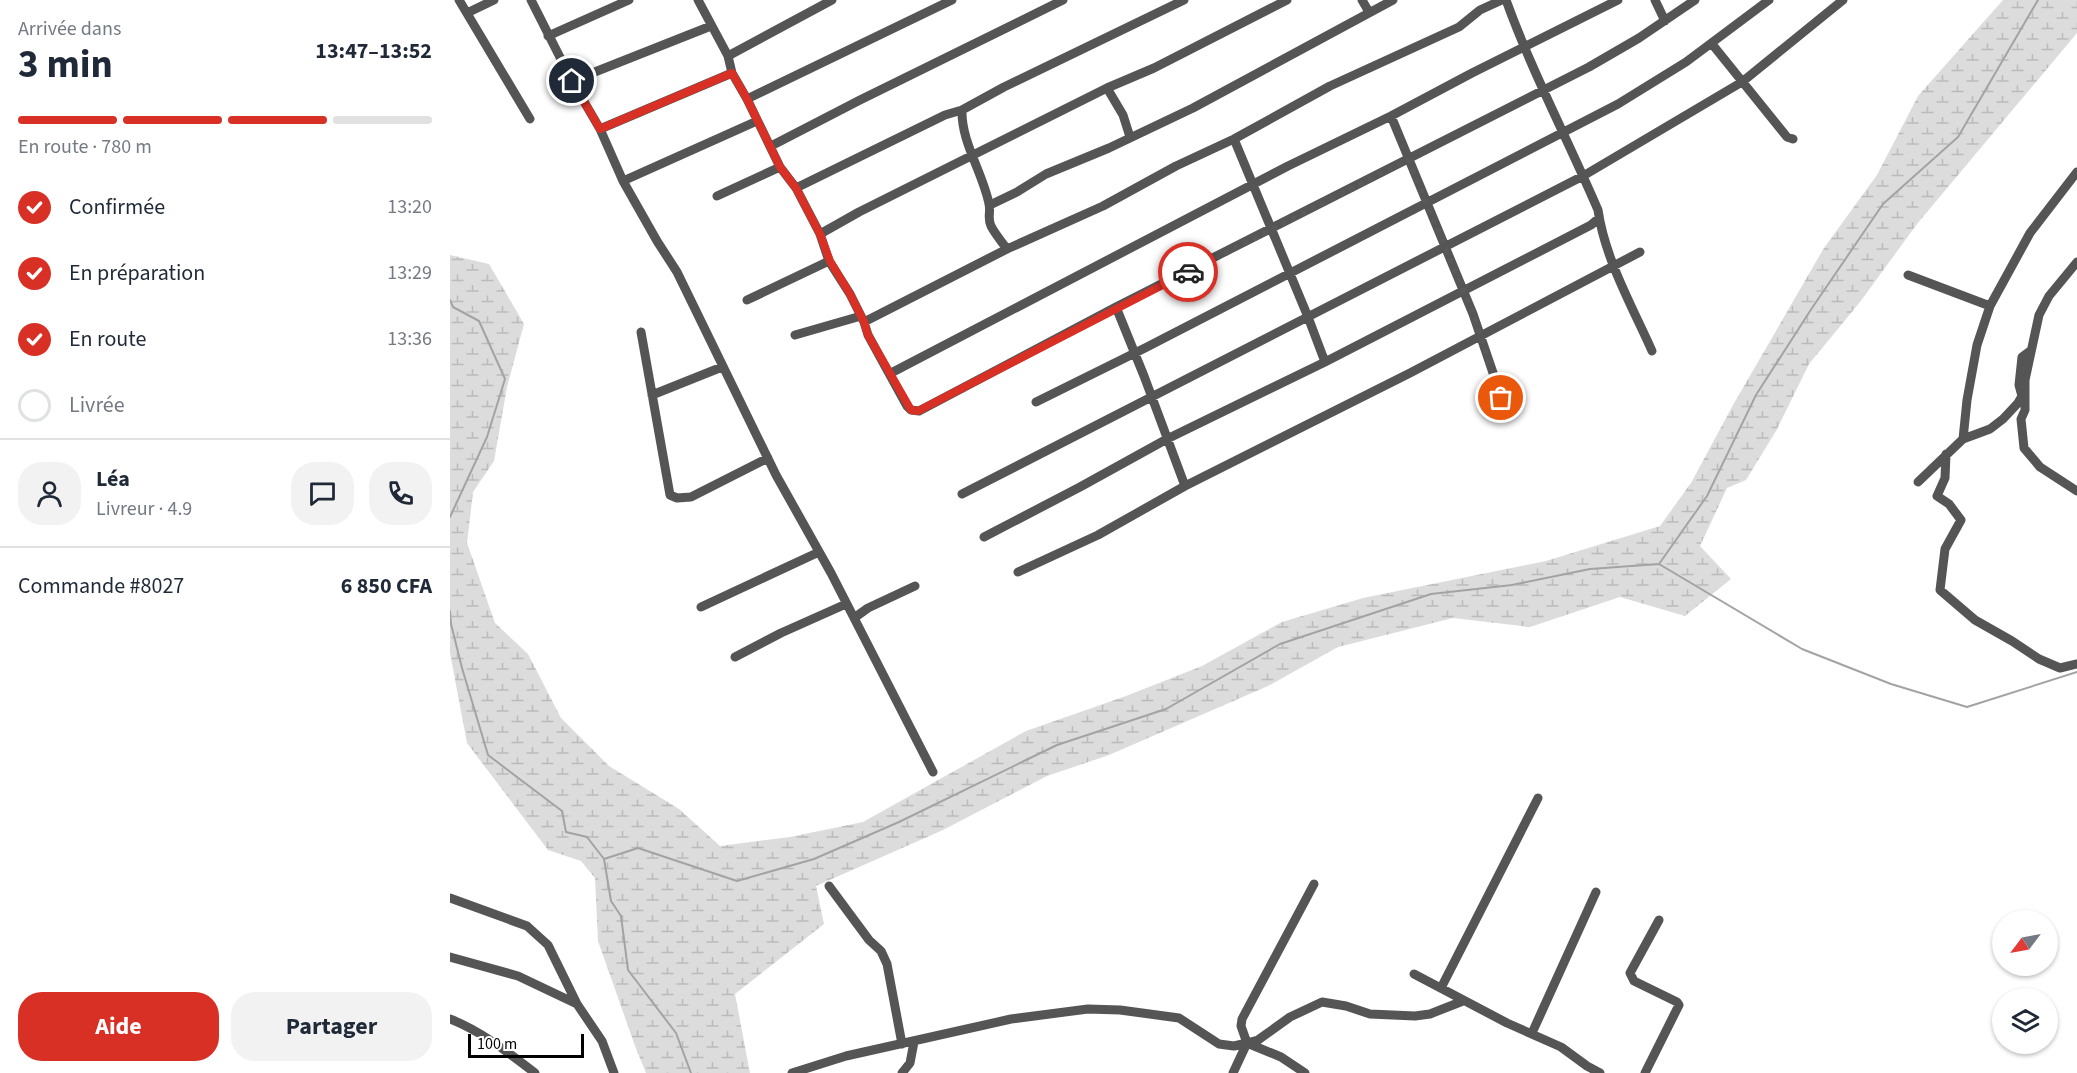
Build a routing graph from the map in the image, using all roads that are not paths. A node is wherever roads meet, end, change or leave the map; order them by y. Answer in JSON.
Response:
{"nodes":[{"id":1,"x":459,"y":0,"type":"edge"},
{"id":2,"x":494,"y":0,"type":"edge"},
{"id":3,"x":531,"y":0,"type":"edge"},
{"id":4,"x":629,"y":0,"type":"edge"},
{"id":5,"x":698,"y":0,"type":"edge"},
{"id":6,"x":832,"y":0,"type":"edge"},
{"id":7,"x":952,"y":0,"type":"edge"},
{"id":8,"x":1063,"y":0,"type":"edge"},
{"id":9,"x":1184,"y":0,"type":"edge"},
{"id":10,"x":1287,"y":0,"type":"edge"},
{"id":11,"x":1362,"y":0,"type":"edge"},
{"id":12,"x":1393,"y":0,"type":"edge"},
{"id":13,"x":1504,"y":0,"type":"edge"},
{"id":14,"x":1618,"y":0,"type":"edge"},
{"id":15,"x":1655,"y":0,"type":"edge"},
{"id":16,"x":1695,"y":0,"type":"edge"},
{"id":17,"x":1769,"y":0,"type":"edge"},
{"id":18,"x":1843,"y":0,"type":"edge"},
{"id":19,"x":1369,"y":12,"type":"junction"},
{"id":20,"x":467,"y":13,"type":"junction"},
{"id":21,"x":1665,"y":21,"type":"junction"},
{"id":22,"x":711,"y":26,"type":"junction"},
{"id":23,"x":548,"y":36,"type":"junction"},
{"id":24,"x":1712,"y":45,"type":"junction"},
{"id":25,"x":1524,"y":47,"type":"junction"},
{"id":26,"x":728,"y":56,"type":"junction"},
{"id":27,"x":732,"y":73,"type":"junction"},
{"id":28,"x":572,"y":81,"type":"junction"},
{"id":29,"x":1742,"y":82,"type":"junction"},
{"id":30,"x":1107,"y":88,"type":"junction"},
{"id":31,"x":1544,"y":89,"type":"junction"},
{"id":32,"x":747,"y":99,"type":"junction"},
{"id":33,"x":962,"y":110,"type":"junction"},
{"id":34,"x":1391,"y":116,"type":"junction"},
{"id":35,"x":530,"y":119,"type":"dead end"},
{"id":36,"x":757,"y":121,"type":"junction"},
{"id":37,"x":600,"y":129,"type":"junction"},
{"id":38,"x":1564,"y":132,"type":"junction"},
{"id":39,"x":1130,"y":137,"type":"junction"},
{"id":40,"x":1234,"y":139,"type":"junction"},
{"id":41,"x":1793,"y":139,"type":"dead end"},
{"id":42,"x":771,"y":146,"type":"junction"},
{"id":43,"x":972,"y":156,"type":"junction"},
{"id":44,"x":1408,"y":160,"type":"junction"},
{"id":45,"x":780,"y":167,"type":"junction"},
{"id":46,"x":2077,"y":172,"type":"edge"},
{"id":47,"x":1583,"y":176,"type":"junction"},
{"id":48,"x":623,"y":181,"type":"junction"},
{"id":49,"x":1254,"y":184,"type":"junction"},
{"id":50,"x":796,"y":188,"type":"junction"},
{"id":51,"x":717,"y":196,"type":"dead end"},
{"id":52,"x":1426,"y":203,"type":"junction"},
{"id":53,"x":990,"y":205,"type":"junction"},
{"id":54,"x":1598,"y":219,"type":"junction"},
{"id":55,"x":1270,"y":228,"type":"junction"},
{"id":56,"x":820,"y":234,"type":"junction"},
{"id":57,"x":1446,"y":246,"type":"junction"},
{"id":58,"x":1007,"y":249,"type":"junction"},
{"id":59,"x":1640,"y":252,"type":"dead end"},
{"id":60,"x":830,"y":261,"type":"junction"},
{"id":61,"x":2077,"y":262,"type":"edge"},
{"id":62,"x":1614,"y":266,"type":"junction"},
{"id":63,"x":1289,"y":273,"type":"junction"},
{"id":64,"x":1908,"y":274,"type":"dead end"},
{"id":65,"x":1463,"y":291,"type":"junction"},
{"id":66,"x":747,"y":300,"type":"dead end"},
{"id":67,"x":1990,"y":306,"type":"junction"},
{"id":68,"x":1116,"y":307,"type":"junction"},
{"id":69,"x":1308,"y":317,"type":"junction"},
{"id":70,"x":862,"y":319,"type":"junction"},
{"id":71,"x":641,"y":332,"type":"dead end"},
{"id":72,"x":795,"y":335,"type":"dead end"},
{"id":73,"x":1481,"y":336,"type":"junction"},
{"id":74,"x":1652,"y":351,"type":"dead end"},
{"id":75,"x":2030,"y":351,"type":"junction"},
{"id":76,"x":1134,"y":352,"type":"junction"},
{"id":77,"x":1325,"y":362,"type":"junction"},
{"id":78,"x":722,"y":367,"type":"junction"},
{"id":79,"x":891,"y":373,"type":"junction"},
{"id":80,"x":652,"y":395,"type":"junction"},
{"id":81,"x":1152,"y":397,"type":"junction"},
{"id":82,"x":1036,"y":402,"type":"dead end"},
{"id":83,"x":1506,"y":411,"type":"dead end"},
{"id":84,"x":1167,"y":439,"type":"junction"},
{"id":85,"x":1963,"y":439,"type":"junction"},
{"id":86,"x":1946,"y":454,"type":"junction"},
{"id":87,"x":768,"y":458,"type":"junction"},
{"id":88,"x":1918,"y":482,"type":"dead end"},
{"id":89,"x":1185,"y":486,"type":"junction"},
{"id":90,"x":2077,"y":491,"type":"edge"},
{"id":91,"x":962,"y":494,"type":"dead end"},
{"id":92,"x":984,"y":537,"type":"dead end"},
{"id":93,"x":819,"y":552,"type":"junction"},
{"id":94,"x":1018,"y":572,"type":"dead end"},
{"id":95,"x":915,"y":586,"type":"dead end"},
{"id":96,"x":846,"y":604,"type":"junction"},
{"id":97,"x":701,"y":607,"type":"dead end"},
{"id":98,"x":854,"y":618,"type":"junction"},
{"id":99,"x":735,"y":657,"type":"dead end"},
{"id":100,"x":2077,"y":663,"type":"edge"},
{"id":101,"x":933,"y":772,"type":"dead end"},
{"id":102,"x":1538,"y":798,"type":"dead end"},
{"id":103,"x":1314,"y":884,"type":"dead end"},
{"id":104,"x":829,"y":886,"type":"dead end"},
{"id":105,"x":1596,"y":892,"type":"dead end"},
{"id":106,"x":450,"y":898,"type":"edge"},
{"id":107,"x":1659,"y":920,"type":"dead end"},
{"id":108,"x":450,"y":957,"type":"edge"},
{"id":109,"x":1414,"y":974,"type":"dead end"},
{"id":110,"x":1441,"y":988,"type":"junction"},
{"id":111,"x":1463,"y":1000,"type":"junction"},
{"id":112,"x":577,"y":1004,"type":"junction"},
{"id":113,"x":450,"y":1019,"type":"edge"},
{"id":114,"x":1532,"y":1033,"type":"junction"},
{"id":115,"x":914,"y":1041,"type":"junction"},
{"id":116,"x":1247,"y":1043,"type":"junction"},
{"id":117,"x":902,"y":1044,"type":"junction"},
{"id":118,"x":1294,"y":1069,"type":"edge"},
{"id":119,"x":535,"y":1073,"type":"edge"},
{"id":120,"x":614,"y":1073,"type":"edge"},
{"id":121,"x":792,"y":1073,"type":"edge"},
{"id":122,"x":902,"y":1073,"type":"edge"},
{"id":123,"x":1233,"y":1073,"type":"edge"},
{"id":124,"x":1305,"y":1073,"type":"edge"},
{"id":125,"x":1600,"y":1073,"type":"edge"},
{"id":126,"x":1646,"y":1073,"type":"edge"}],
"edges":[{"from":1,"to":20,"type":"street"},
{"from":2,"to":20,"type":"street"},
{"from":3,"to":23,"type":"street"},
{"from":4,"to":23,"type":"street"},
{"from":5,"to":22,"type":"street"},
{"from":6,"to":26,"type":"street"},
{"from":7,"to":32,"type":"street"},
{"from":8,"to":42,"type":"street"},
{"from":9,"to":33,"type":"street"},
{"from":10,"to":30,"type":"street"},
{"from":11,"to":19,"type":"street"},
{"from":12,"to":19,"type":"street"},
{"from":13,"to":25,"type":"street"},
{"from":13,"to":40,"type":"street"},
{"from":14,"to":25,"type":"street"},
{"from":15,"to":21,"type":"street"},
{"from":16,"to":21,"type":"street"},
{"from":17,"to":24,"type":"street"},
{"from":18,"to":29,"type":"street"},
{"from":19,"to":39,"type":"street"},
{"from":20,"to":35,"type":"street"},
{"from":21,"to":31,"type":"street"},
{"from":22,"to":26,"type":"street"},
{"from":22,"to":28,"type":"street"},
{"from":23,"to":28,"type":"street"},
{"from":24,"to":29,"type":"street"},
{"from":24,"to":38,"type":"street"},
{"from":25,"to":31,"type":"street"},
{"from":25,"to":34,"type":"street"},
{"from":26,"to":27,"type":"street"},
{"from":27,"to":32,"type":"street"},
{"from":27,"to":37,"type":"street"},
{"from":28,"to":37,"type":"street"},
{"from":29,"to":41,"type":"street"},
{"from":29,"to":47,"type":"street"},
{"from":30,"to":39,"type":"street"},
{"from":30,"to":43,"type":"street"},
{"from":31,"to":38,"type":"street"},
{"from":31,"to":44,"type":"street"},
{"from":32,"to":36,"type":"street"},
{"from":33,"to":43,"type":"street"},
{"from":33,"to":50,"type":"street"},
{"from":34,"to":44,"type":"street"},
{"from":34,"to":49,"type":"street"},
{"from":36,"to":42,"type":"street"},
{"from":36,"to":48,"type":"street"},
{"from":37,"to":48,"type":"street"},
{"from":38,"to":47,"type":"street"},
{"from":38,"to":52,"type":"street"},
{"from":39,"to":53,"type":"street"},
{"from":40,"to":49,"type":"street"},
{"from":40,"to":58,"type":"street"},
{"from":42,"to":45,"type":"street"},
{"from":43,"to":53,"type":"street"},
{"from":43,"to":56,"type":"street"},
{"from":44,"to":52,"type":"street"},
{"from":44,"to":55,"type":"street"},
{"from":45,"to":50,"type":"street"},
{"from":45,"to":51,"type":"street"},
{"from":46,"to":67,"type":"street"},
{"from":47,"to":54,"type":"street"},
{"from":47,"to":57,"type":"street"},
{"from":48,"to":78,"type":"street"},
{"from":49,"to":55,"type":"street"},
{"from":49,"to":79,"type":"street"},
{"from":50,"to":56,"type":"street"},
{"from":52,"to":57,"type":"street"},
{"from":52,"to":63,"type":"street"},
{"from":53,"to":58,"type":"street"},
{"from":54,"to":62,"type":"street"},
{"from":54,"to":65,"type":"street"},
{"from":55,"to":63,"type":"street"},
{"from":55,"to":68,"type":"street"},
{"from":56,"to":60,"type":"street"},
{"from":57,"to":65,"type":"street"},
{"from":57,"to":69,"type":"street"},
{"from":58,"to":70,"type":"street"},
{"from":59,"to":62,"type":"street"},
{"from":60,"to":66,"type":"street"},
{"from":60,"to":70,"type":"street"},
{"from":61,"to":75,"type":"street"},
{"from":62,"to":73,"type":"street"},
{"from":62,"to":74,"type":"street"},
{"from":63,"to":69,"type":"street"},
{"from":63,"to":76,"type":"street"},
{"from":64,"to":67,"type":"street"},
{"from":65,"to":73,"type":"street"},
{"from":65,"to":77,"type":"street"},
{"from":67,"to":85,"type":"street"},
{"from":68,"to":76,"type":"street"},
{"from":68,"to":79,"type":"street"},
{"from":69,"to":77,"type":"street"},
{"from":69,"to":81,"type":"street"},
{"from":70,"to":72,"type":"street"},
{"from":70,"to":79,"type":"street"},
{"from":71,"to":80,"type":"street"},
{"from":73,"to":83,"type":"street"},
{"from":73,"to":89,"type":"street"},
{"from":75,"to":85,"type":"street"},
{"from":75,"to":90,"type":"street"},
{"from":76,"to":81,"type":"street"},
{"from":76,"to":82,"type":"street"},
{"from":77,"to":84,"type":"street"},
{"from":78,"to":80,"type":"street"},
{"from":78,"to":87,"type":"street"},
{"from":80,"to":87,"type":"street"},
{"from":81,"to":84,"type":"street"},
{"from":81,"to":91,"type":"street"},
{"from":84,"to":89,"type":"street"},
{"from":84,"to":92,"type":"street"},
{"from":85,"to":86,"type":"street"},
{"from":86,"to":88,"type":"street"},
{"from":86,"to":100,"type":"street"},
{"from":87,"to":93,"type":"street"},
{"from":89,"to":94,"type":"street"},
{"from":93,"to":96,"type":"street"},
{"from":93,"to":97,"type":"street"},
{"from":95,"to":98,"type":"street"},
{"from":96,"to":98,"type":"street"},
{"from":96,"to":99,"type":"street"},
{"from":98,"to":101,"type":"street"},
{"from":102,"to":110,"type":"street"},
{"from":103,"to":116,"type":"street"},
{"from":104,"to":117,"type":"street"},
{"from":105,"to":114,"type":"street"},
{"from":106,"to":112,"type":"street"},
{"from":107,"to":126,"type":"street"},
{"from":108,"to":112,"type":"street"},
{"from":109,"to":110,"type":"street"},
{"from":110,"to":111,"type":"street"},
{"from":111,"to":114,"type":"street"},
{"from":111,"to":116,"type":"street"},
{"from":112,"to":120,"type":"street"},
{"from":113,"to":119,"type":"street"},
{"from":114,"to":125,"type":"street"},
{"from":115,"to":116,"type":"street"},
{"from":115,"to":117,"type":"street"},
{"from":115,"to":122,"type":"street"},
{"from":116,"to":118,"type":"street"},
{"from":116,"to":123,"type":"street"},
{"from":117,"to":121,"type":"street"},
{"from":118,"to":124,"type":"street"}]}
